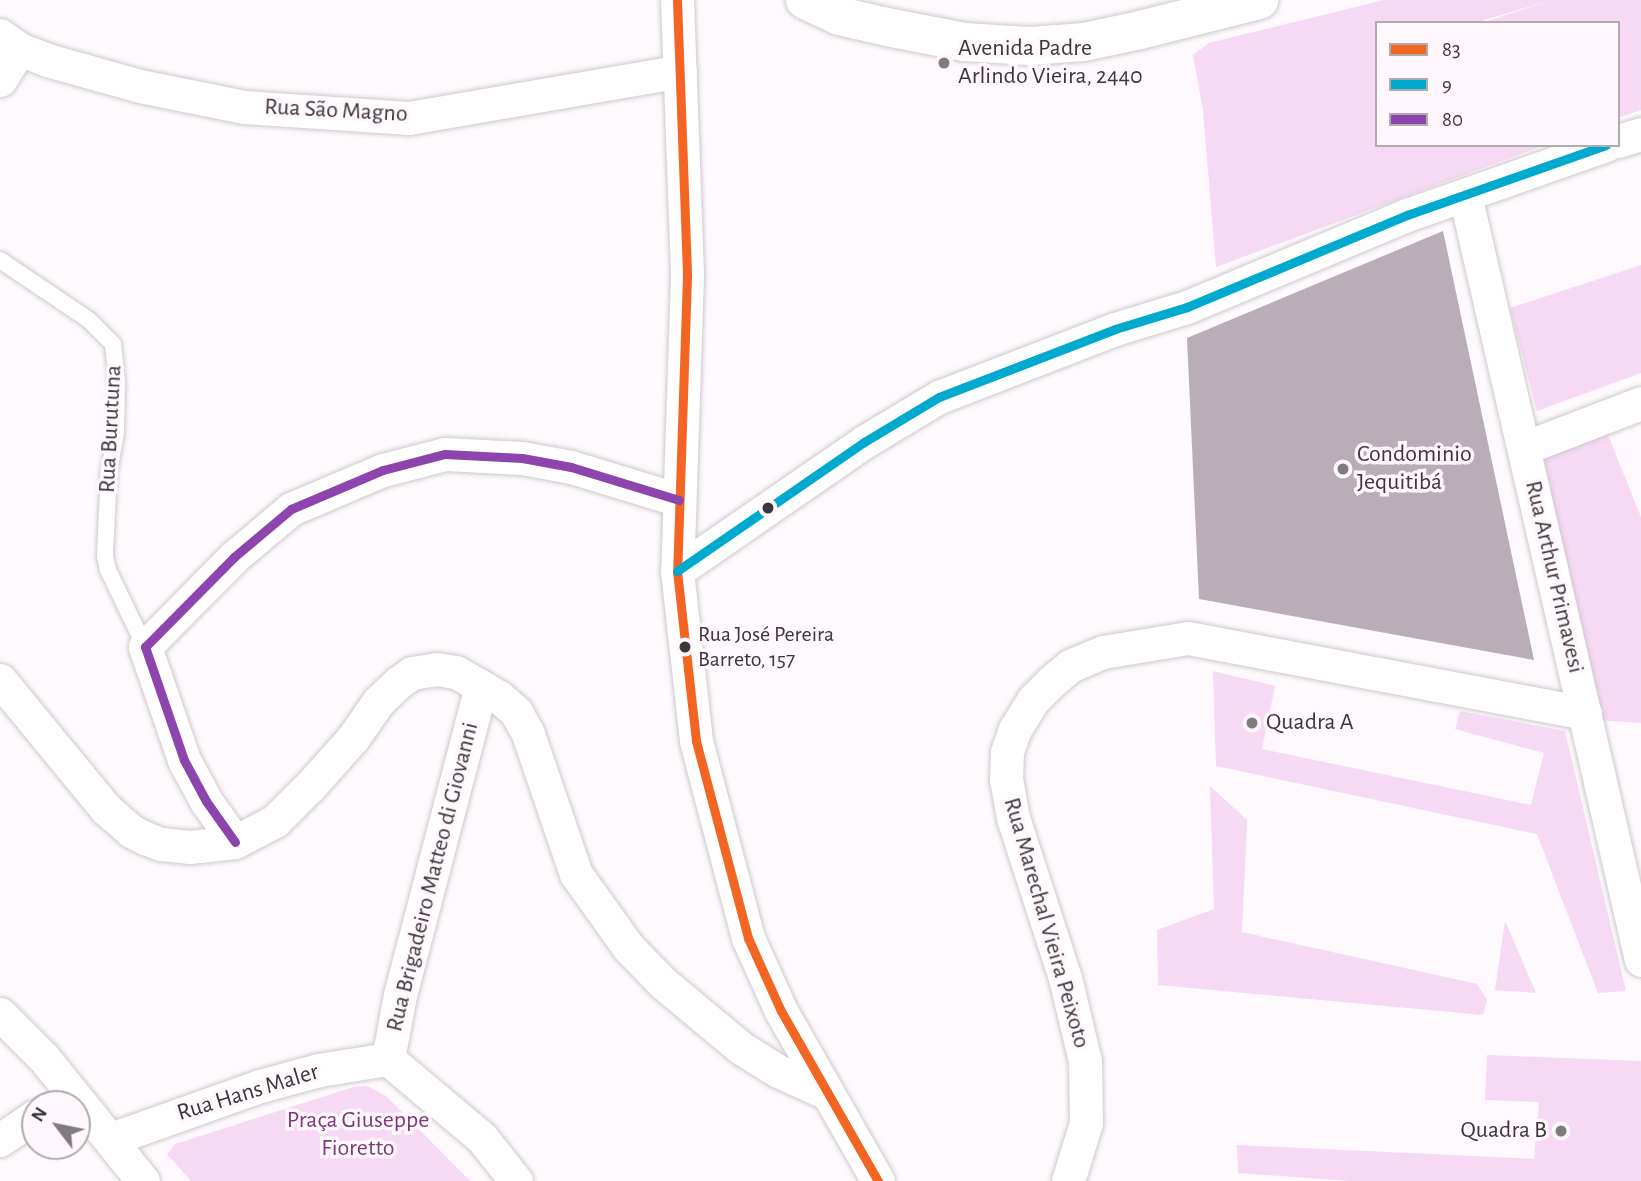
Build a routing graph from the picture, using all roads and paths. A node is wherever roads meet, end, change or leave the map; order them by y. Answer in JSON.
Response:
{"nodes":[{"id":1,"x":677,"y":0,"type":"edge"},
{"id":2,"x":805,"y":0,"type":"edge"},
{"id":3,"x":1259,"y":0,"type":"edge"},
{"id":4,"x":9,"y":42,"type":"edge"},
{"id":5,"x":680,"y":71,"type":"junction"},
{"id":6,"x":0,"y":80,"type":"edge"},
{"id":7,"x":1641,"y":134,"type":"edge"},
{"id":8,"x":1620,"y":140,"type":"edge"},
{"id":9,"x":1600,"y":147,"type":"edge"},
{"id":10,"x":1465,"y":195,"type":"junction"},
{"id":11,"x":0,"y":260,"type":"edge"},
{"id":12,"x":1641,"y":403,"type":"edge"},
{"id":13,"x":1524,"y":447,"type":"junction"},
{"id":14,"x":679,"y":500,"type":"junction"},
{"id":15,"x":677,"y":571,"type":"junction"},
{"id":16,"x":145,"y":647,"type":"junction"},
{"id":17,"x":0,"y":680,"type":"edge"},
{"id":18,"x":481,"y":686,"type":"junction"},
{"id":19,"x":1586,"y":713,"type":"junction"},
{"id":20,"x":235,"y":842,"type":"junction"},
{"id":21,"x":1641,"y":960,"type":"edge"},
{"id":22,"x":0,"y":1014,"type":"edge"},
{"id":23,"x":388,"y":1059,"type":"junction"},
{"id":24,"x":58,"y":1090,"type":"edge"},
{"id":25,"x":827,"y":1093,"type":"junction"},
{"id":26,"x":91,"y":1123,"type":"edge"},
{"id":27,"x":21,"y":1126,"type":"edge"},
{"id":28,"x":111,"y":1139,"type":"junction"},
{"id":29,"x":0,"y":1140,"type":"edge"},
{"id":30,"x":144,"y":1181,"type":"edge"},
{"id":31,"x":516,"y":1181,"type":"edge"},
{"id":32,"x":878,"y":1181,"type":"edge"},
{"id":33,"x":1068,"y":1181,"type":"edge"}],
"edges":[{"from":1,"to":5,"type":"street"},
{"from":2,"to":3,"type":"main road"},
{"from":4,"to":5,"type":"street","name":"Rua São Magno"},
{"from":4,"to":6,"type":"street"},
{"from":5,"to":14,"type":"street"},
{"from":7,"to":8,"type":"street"},
{"from":9,"to":10,"type":"street"},
{"from":10,"to":13,"type":"street","name":"Rua Arthur Primavesi"},
{"from":10,"to":15,"type":"street"},
{"from":11,"to":16,"type":"lane","name":"Rua Burutuna"},
{"from":12,"to":13,"type":"street"},
{"from":13,"to":19,"type":"street","name":"Rua Arthur Primavesi"},
{"from":14,"to":15,"type":"street"},
{"from":14,"to":16,"type":"street"},
{"from":15,"to":25,"type":"street"},
{"from":16,"to":20,"type":"street"},
{"from":17,"to":20,"type":"street"},
{"from":18,"to":20,"type":"street"},
{"from":18,"to":23,"type":"street","name":"Rua Brigadeiro Matteo di Giovanni"},
{"from":18,"to":25,"type":"street"},
{"from":19,"to":21,"type":"street","name":"Rua Arthur Primavesi"},
{"from":19,"to":33,"type":"street","name":"Rua Marechal Vieira Peixoto"},
{"from":22,"to":24,"type":"street"},
{"from":23,"to":28,"type":"street","name":"Rua Hans Maler"},
{"from":23,"to":31,"type":"street","name":"Rua Brigadeiro Matteo di Giovanni"},
{"from":25,"to":32,"type":"street"},
{"from":26,"to":28,"type":"street"},
{"from":27,"to":29,"type":"street"},
{"from":28,"to":30,"type":"street"}]}
